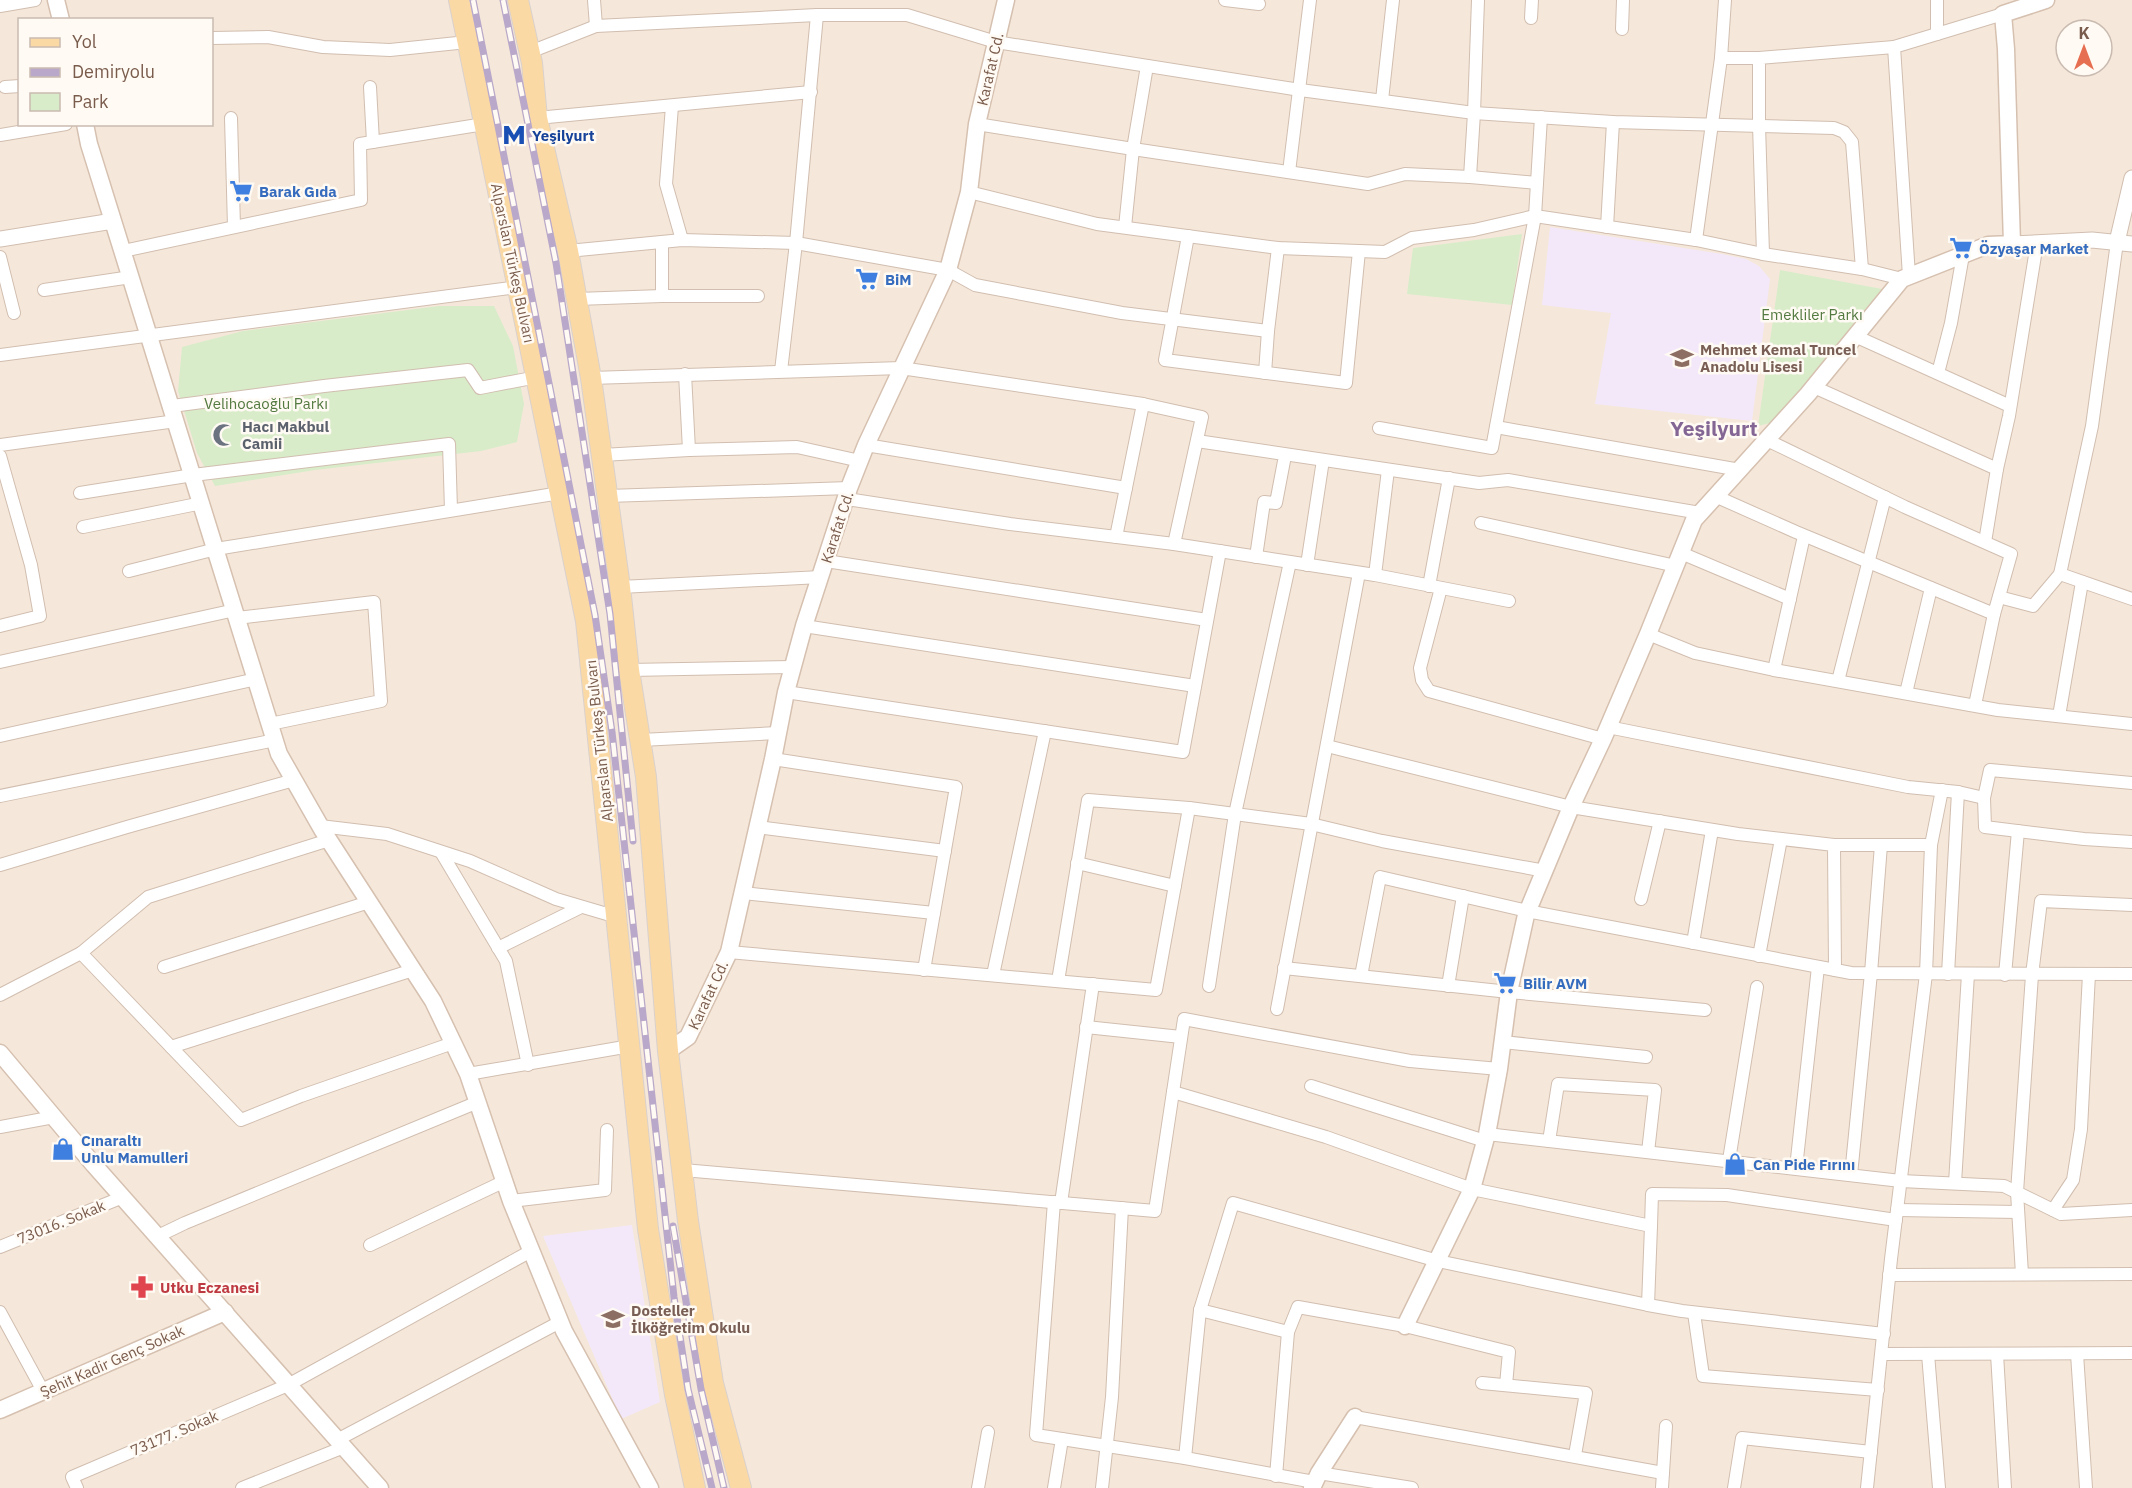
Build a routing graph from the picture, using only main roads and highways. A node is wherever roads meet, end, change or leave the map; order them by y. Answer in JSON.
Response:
{"nodes":[{"id":1,"x":56,"y":0,"type":"edge"},
{"id":2,"x":459,"y":0,"type":"edge"},
{"id":3,"x":518,"y":0,"type":"edge"},
{"id":4,"x":1006,"y":0,"type":"edge"},
{"id":5,"x":2046,"y":0,"type":"edge"},
{"id":6,"x":60,"y":18,"type":"edge"},
{"id":7,"x":86,"y":126,"type":"edge"},
{"id":8,"x":668,"y":1051,"type":"junction"},
{"id":9,"x":1,"y":1056,"type":"edge"},
{"id":10,"x":225,"y":1312,"type":"junction"},
{"id":11,"x":1405,"y":1326,"type":"road end"},
{"id":12,"x":0,"y":1410,"type":"edge"},
{"id":13,"x":1355,"y":1417,"type":"road end"},
{"id":14,"x":1315,"y":1481,"type":"edge"},
{"id":15,"x":380,"y":1488,"type":"edge"},
{"id":16,"x":650,"y":1488,"type":"edge"},
{"id":17,"x":695,"y":1488,"type":"edge"},
{"id":18,"x":741,"y":1488,"type":"edge"}],
"edges":[{"from":1,"to":6,"type":"main road"},
{"from":2,"to":17,"type":"main road","name":"Alparslan Türkeş Bulvarı"},
{"from":3,"to":8,"type":"main road"},
{"from":4,"to":8,"type":"main road","name":"Karafat Cd."},
{"from":5,"to":11,"type":"main road"},
{"from":7,"to":16,"type":"main road"},
{"from":8,"to":18,"type":"main road"},
{"from":9,"to":10,"type":"main road"},
{"from":10,"to":12,"type":"main road","name":"Şehit Kadir Genç Sokak"},
{"from":10,"to":15,"type":"main road"},
{"from":13,"to":14,"type":"main road"}]}
